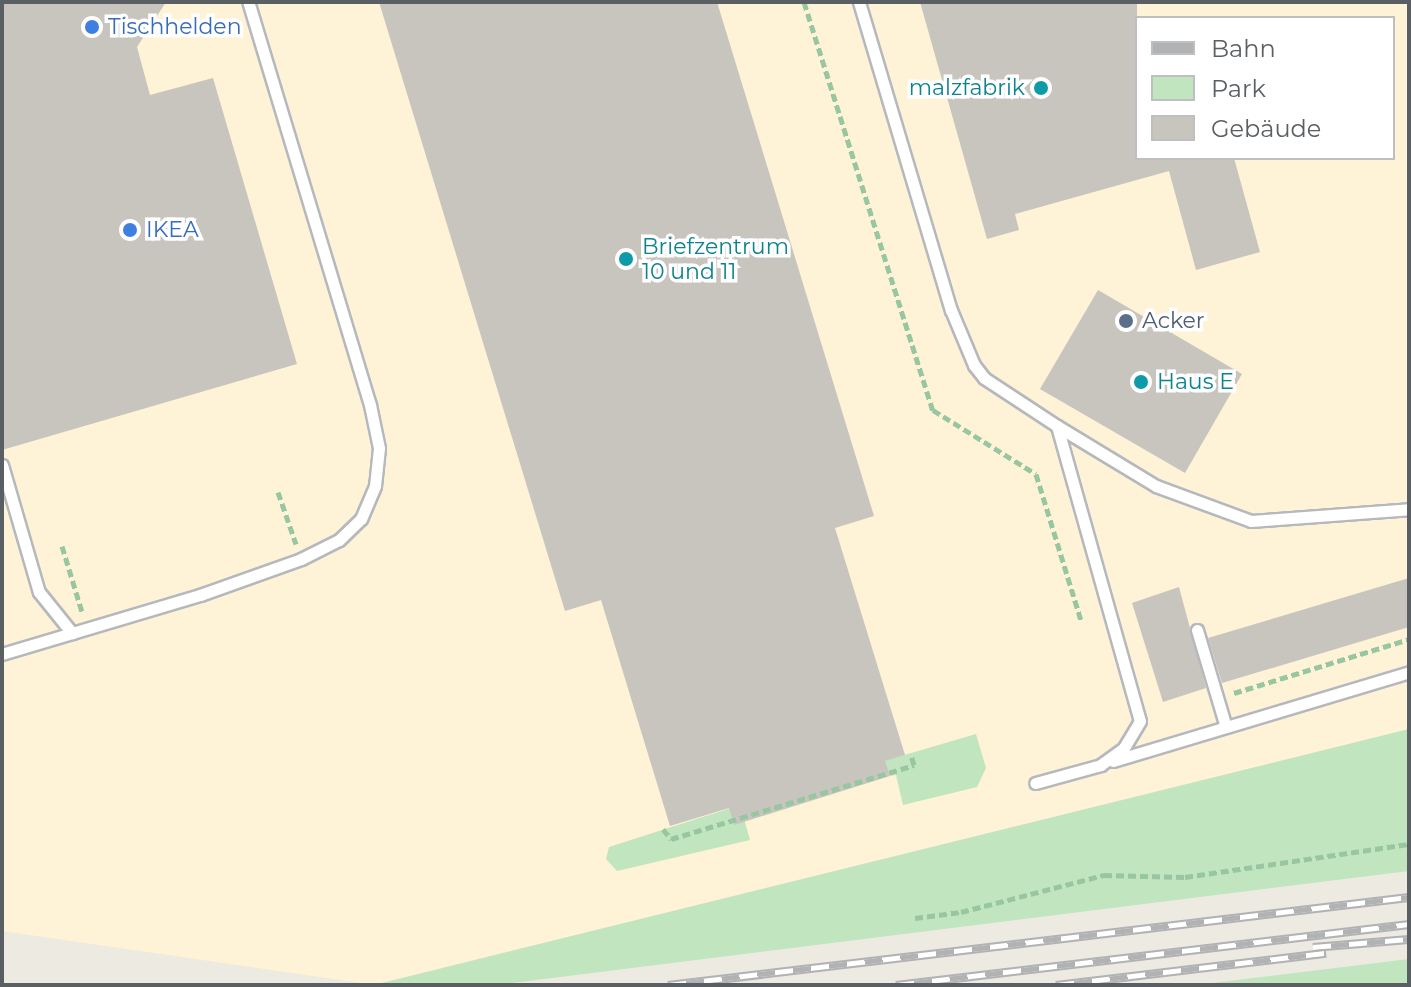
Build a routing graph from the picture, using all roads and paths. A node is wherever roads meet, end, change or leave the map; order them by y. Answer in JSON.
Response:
{"nodes":[{"id":1,"x":248,"y":2,"type":"edge"},
{"id":2,"x":804,"y":2,"type":"edge"},
{"id":3,"x":859,"y":2,"type":"edge"},
{"id":4,"x":1057,"y":426,"type":"junction"},
{"id":5,"x":1014,"y":452,"type":"dead end"},
{"id":6,"x":1010,"y":458,"type":"junction"},
{"id":7,"x":2,"y":465,"type":"edge"},
{"id":8,"x":278,"y":492,"type":"dead end"},
{"id":9,"x":1409,"y":509,"type":"edge"},
{"id":10,"x":62,"y":546,"type":"dead end"},
{"id":11,"x":301,"y":559,"type":"junction"},
{"id":12,"x":1081,"y":620,"type":"dead end"},
{"id":13,"x":86,"y":628,"type":"junction"},
{"id":14,"x":1197,"y":630,"type":"dead end"},
{"id":15,"x":72,"y":633,"type":"junction"},
{"id":16,"x":1409,"y":639,"type":"edge"},
{"id":17,"x":2,"y":654,"type":"edge"},
{"id":18,"x":1409,"y":672,"type":"edge"},
{"id":19,"x":1218,"y":698,"type":"junction"},
{"id":20,"x":1226,"y":727,"type":"junction"},
{"id":21,"x":911,"y":755,"type":"dead end"},
{"id":22,"x":1101,"y":765,"type":"junction"},
{"id":23,"x":1035,"y":783,"type":"dead end"},
{"id":24,"x":663,"y":829,"type":"dead end"},
{"id":25,"x":1409,"y":844,"type":"edge"},
{"id":26,"x":915,"y":918,"type":"dead end"}],
"edges":[{"from":1,"to":11,"type":"lane"},
{"from":2,"to":6,"type":"path"},
{"from":3,"to":4,"type":"lane"},
{"from":4,"to":9,"type":"lane"},
{"from":4,"to":22,"type":"lane"},
{"from":5,"to":6,"type":"path"},
{"from":6,"to":12,"type":"path"},
{"from":7,"to":15,"type":"lane"},
{"from":8,"to":11,"type":"path"},
{"from":10,"to":13,"type":"path"},
{"from":11,"to":13,"type":"lane"},
{"from":13,"to":15,"type":"lane"},
{"from":14,"to":19,"type":"lane"},
{"from":15,"to":17,"type":"lane"},
{"from":16,"to":19,"type":"path"},
{"from":18,"to":20,"type":"lane"},
{"from":19,"to":20,"type":"lane"},
{"from":20,"to":22,"type":"lane"},
{"from":21,"to":24,"type":"path"},
{"from":22,"to":23,"type":"lane"},
{"from":25,"to":26,"type":"path"}]}
